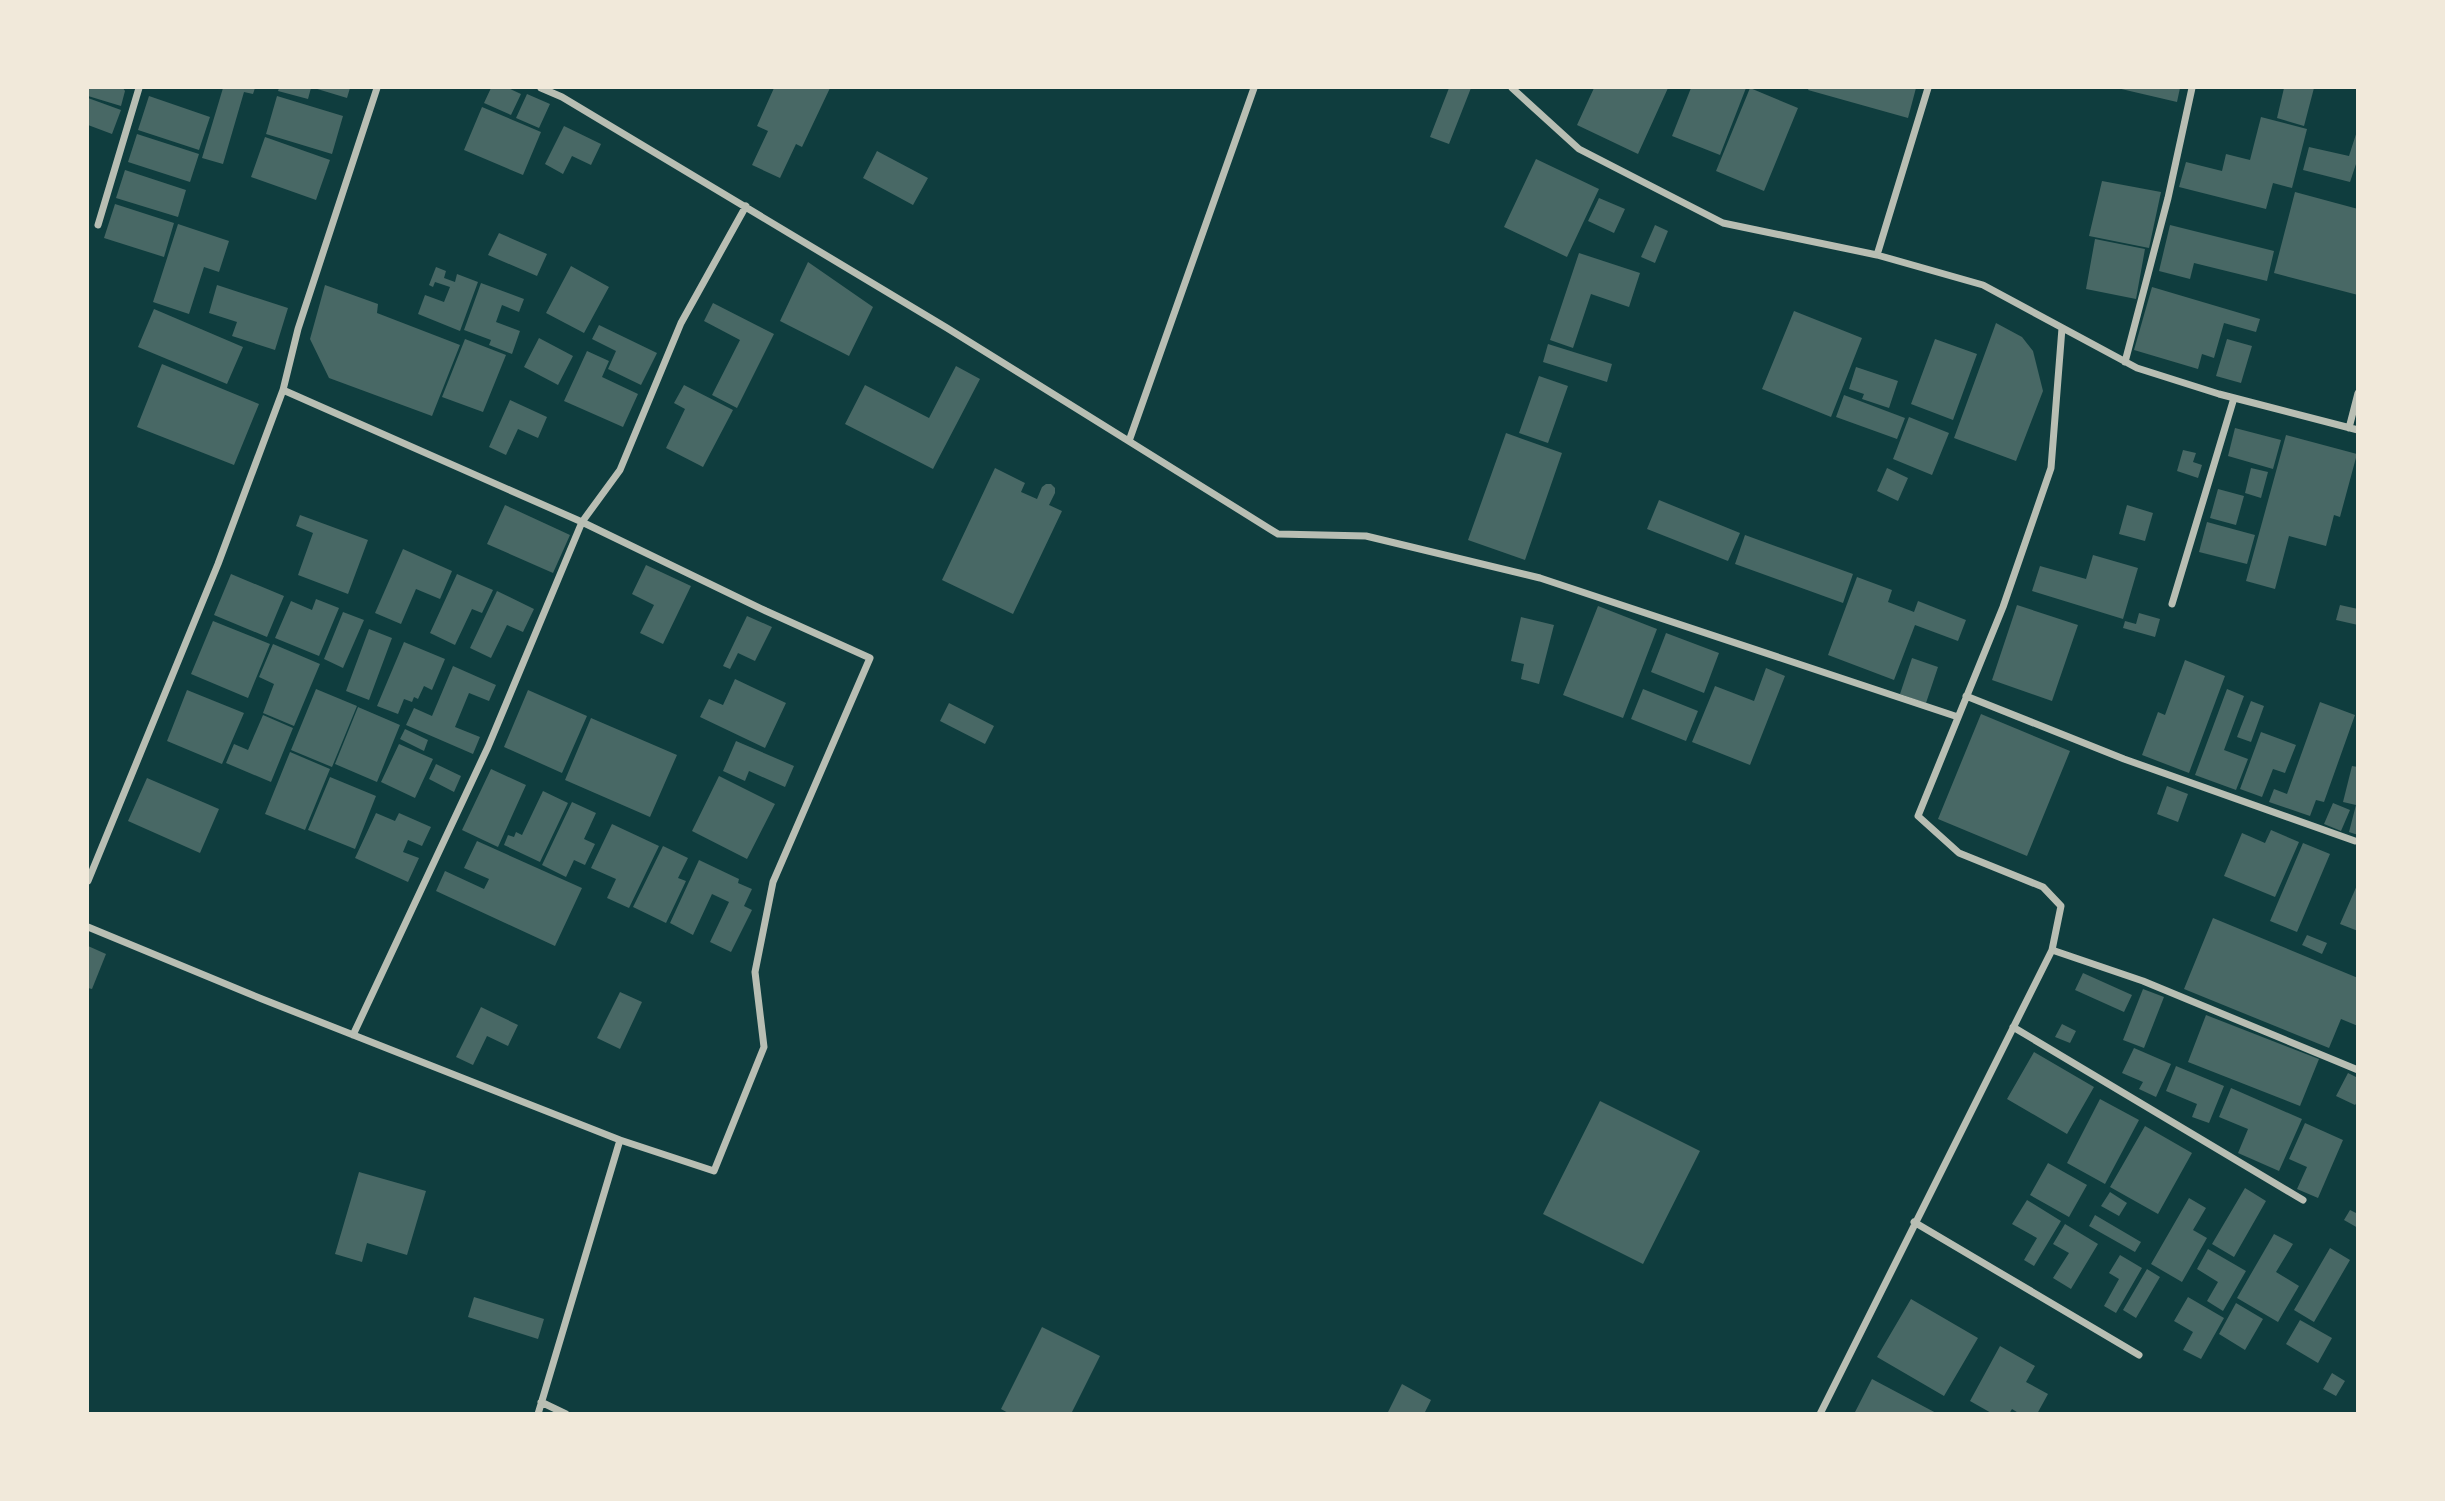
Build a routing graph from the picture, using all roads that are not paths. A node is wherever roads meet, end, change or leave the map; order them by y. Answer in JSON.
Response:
{"nodes":[{"id":1,"x":139,"y":88,"type":"edge"},
{"id":2,"x":377,"y":88,"type":"edge"},
{"id":3,"x":541,"y":88,"type":"edge"},
{"id":4,"x":1254,"y":88,"type":"edge"},
{"id":5,"x":1512,"y":88,"type":"edge"},
{"id":6,"x":1928,"y":88,"type":"edge"},
{"id":7,"x":2192,"y":88,"type":"edge"},
{"id":8,"x":746,"y":206,"type":"junction"},
{"id":9,"x":97,"y":225,"type":"dead end"},
{"id":10,"x":1877,"y":256,"type":"junction"},
{"id":11,"x":2062,"y":328,"type":"junction"},
{"id":12,"x":2126,"y":362,"type":"junction"},
{"id":13,"x":282,"y":390,"type":"junction"},
{"id":14,"x":2357,"y":393,"type":"edge"},
{"id":15,"x":2234,"y":398,"type":"junction"},
{"id":16,"x":2353,"y":429,"type":"edge"},
{"id":17,"x":1129,"y":441,"type":"junction"},
{"id":18,"x":582,"y":522,"type":"junction"},
{"id":19,"x":2172,"y":604,"type":"dead end"},
{"id":20,"x":1966,"y":696,"type":"junction"},
{"id":21,"x":1958,"y":717,"type":"junction"},
{"id":22,"x":2355,"y":841,"type":"dead end"},
{"id":23,"x":88,"y":881,"type":"edge"},
{"id":24,"x":88,"y":927,"type":"edge"},
{"id":25,"x":2052,"y":950,"type":"junction"},
{"id":26,"x":2013,"y":1027,"type":"junction"},
{"id":27,"x":354,"y":1035,"type":"junction"},
{"id":28,"x":2357,"y":1070,"type":"edge"},
{"id":29,"x":620,"y":1140,"type":"junction"},
{"id":30,"x":2303,"y":1200,"type":"dead end"},
{"id":31,"x":1914,"y":1222,"type":"junction"},
{"id":32,"x":2139,"y":1355,"type":"dead end"},
{"id":33,"x":541,"y":1402,"type":"junction"},
{"id":34,"x":538,"y":1413,"type":"edge"},
{"id":35,"x":566,"y":1413,"type":"edge"},
{"id":36,"x":1820,"y":1413,"type":"edge"}],
"edges":[{"from":1,"to":9,"type":"street"},
{"from":2,"to":13,"type":"street"},
{"from":3,"to":8,"type":"street"},
{"from":4,"to":17,"type":"street"},
{"from":5,"to":10,"type":"street"},
{"from":6,"to":10,"type":"street"},
{"from":7,"to":12,"type":"street"},
{"from":8,"to":17,"type":"street"},
{"from":8,"to":18,"type":"street"},
{"from":10,"to":11,"type":"street"},
{"from":11,"to":12,"type":"street"},
{"from":11,"to":20,"type":"street"},
{"from":12,"to":15,"type":"street"},
{"from":13,"to":18,"type":"street"},
{"from":13,"to":23,"type":"street"},
{"from":14,"to":16,"type":"street"},
{"from":15,"to":16,"type":"street"},
{"from":15,"to":19,"type":"street"},
{"from":17,"to":21,"type":"street"},
{"from":18,"to":27,"type":"street"},
{"from":18,"to":29,"type":"street"},
{"from":20,"to":21,"type":"street"},
{"from":20,"to":22,"type":"street"},
{"from":21,"to":25,"type":"street"},
{"from":24,"to":27,"type":"street"},
{"from":25,"to":26,"type":"street"},
{"from":25,"to":28,"type":"street"},
{"from":26,"to":30,"type":"street"},
{"from":26,"to":31,"type":"street"},
{"from":27,"to":29,"type":"street"},
{"from":29,"to":33,"type":"street"},
{"from":31,"to":32,"type":"street"},
{"from":31,"to":36,"type":"street"},
{"from":33,"to":34,"type":"street"},
{"from":33,"to":35,"type":"street"}]}
